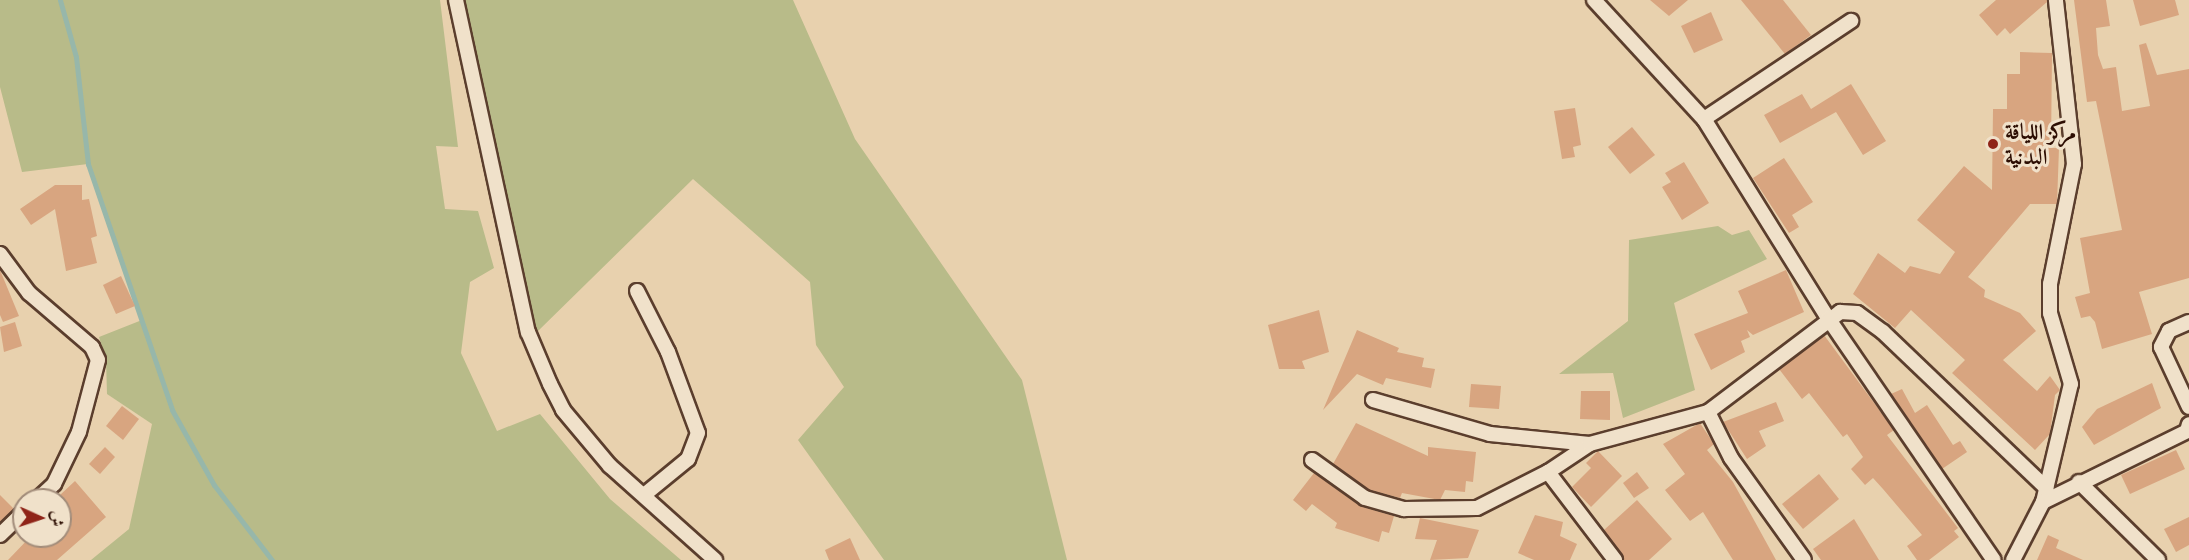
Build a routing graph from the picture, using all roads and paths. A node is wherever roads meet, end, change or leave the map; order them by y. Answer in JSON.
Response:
{"nodes":[{"id":1,"x":456,"y":0,"type":"edge"},
{"id":2,"x":1594,"y":0,"type":"edge"},
{"id":3,"x":2056,"y":0,"type":"edge"},
{"id":4,"x":1851,"y":21,"type":"dead end"},
{"id":5,"x":1704,"y":119,"type":"junction"},
{"id":6,"x":0,"y":254,"type":"edge"},
{"id":7,"x":637,"y":291,"type":"dead end"},
{"id":8,"x":1828,"y":318,"type":"junction"},
{"id":9,"x":2189,"y":321,"type":"edge"},
{"id":10,"x":1373,"y":400,"type":"dead end"},
{"id":11,"x":2189,"y":407,"type":"edge"},
{"id":12,"x":1708,"y":412,"type":"junction"},
{"id":13,"x":2189,"y":424,"type":"edge"},
{"id":14,"x":1590,"y":444,"type":"junction"},
{"id":15,"x":1312,"y":460,"type":"dead end"},
{"id":16,"x":1548,"y":472,"type":"junction"},
{"id":17,"x":2079,"y":482,"type":"junction"},
{"id":18,"x":50,"y":488,"type":"edge"},
{"id":19,"x":644,"y":495,"type":"junction"},
{"id":20,"x":2045,"y":495,"type":"junction"},
{"id":21,"x":12,"y":523,"type":"edge"},
{"id":22,"x":0,"y":534,"type":"edge"},
{"id":23,"x":716,"y":560,"type":"edge"},
{"id":24,"x":1615,"y":560,"type":"edge"},
{"id":25,"x":1804,"y":560,"type":"edge"},
{"id":26,"x":1994,"y":560,"type":"edge"},
{"id":27,"x":2013,"y":560,"type":"edge"},
{"id":28,"x":2158,"y":560,"type":"edge"}],
"edges":[{"from":1,"to":19,"type":"street"},
{"from":2,"to":5,"type":"street"},
{"from":3,"to":20,"type":"street"},
{"from":4,"to":5,"type":"street"},
{"from":5,"to":8,"type":"street"},
{"from":6,"to":18,"type":"street"},
{"from":7,"to":19,"type":"street"},
{"from":8,"to":12,"type":"street"},
{"from":8,"to":20,"type":"street"},
{"from":8,"to":26,"type":"street"},
{"from":9,"to":11,"type":"street"},
{"from":10,"to":14,"type":"street"},
{"from":12,"to":14,"type":"street"},
{"from":12,"to":25,"type":"street"},
{"from":13,"to":17,"type":"street"},
{"from":14,"to":16,"type":"street"},
{"from":15,"to":16,"type":"street"},
{"from":16,"to":24,"type":"street"},
{"from":17,"to":20,"type":"street"},
{"from":17,"to":28,"type":"street"},
{"from":19,"to":23,"type":"street"},
{"from":20,"to":27,"type":"street"},
{"from":21,"to":22,"type":"street"}]}
